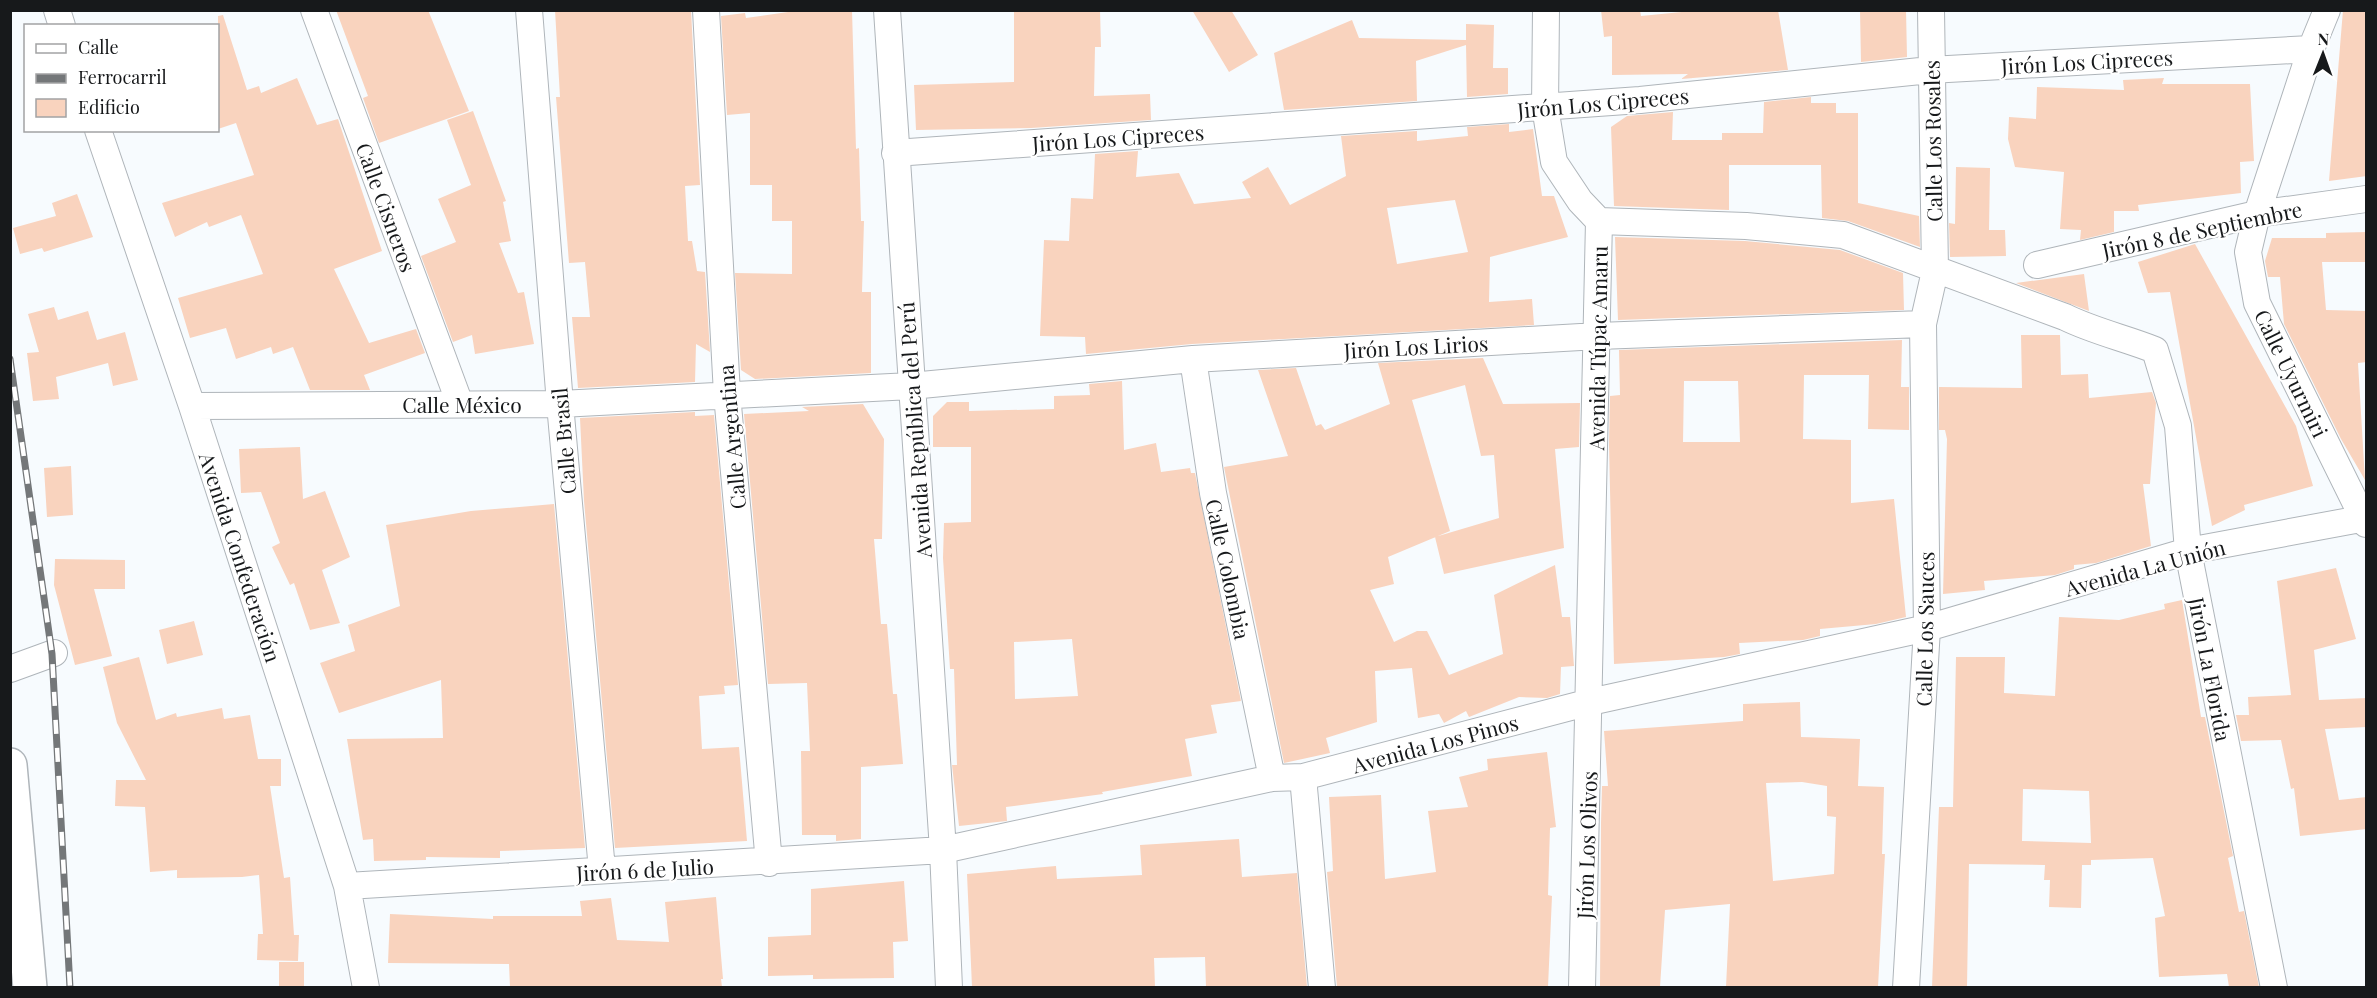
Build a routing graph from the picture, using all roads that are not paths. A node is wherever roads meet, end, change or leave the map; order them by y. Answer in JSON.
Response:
{"nodes":[{"id":1,"x":315,"y":10,"type":"edge"},
{"id":2,"x":529,"y":10,"type":"edge"},
{"id":3,"x":705,"y":10,"type":"edge"},
{"id":4,"x":887,"y":10,"type":"edge"},
{"id":5,"x":1546,"y":10,"type":"edge"},
{"id":6,"x":1931,"y":10,"type":"edge"},
{"id":7,"x":2327,"y":10,"type":"edge"},
{"id":8,"x":2311,"y":49,"type":"junction"},
{"id":9,"x":1930,"y":70,"type":"junction"},
{"id":10,"x":1545,"y":107,"type":"junction"},
{"id":11,"x":99,"y":132,"type":"edge"},
{"id":12,"x":895,"y":153,"type":"junction"},
{"id":13,"x":2367,"y":199,"type":"edge"},
{"id":14,"x":2256,"y":214,"type":"junction"},
{"id":15,"x":1599,"y":221,"type":"junction"},
{"id":16,"x":2037,"y":265,"type":"dead end"},
{"id":17,"x":1935,"y":271,"type":"junction"},
{"id":18,"x":1923,"y":324,"type":"junction"},
{"id":19,"x":1598,"y":336,"type":"junction"},
{"id":20,"x":1193,"y":359,"type":"junction"},
{"id":21,"x":911,"y":386,"type":"junction"},
{"id":22,"x":727,"y":394,"type":"junction"},
{"id":23,"x":460,"y":404,"type":"junction"},
{"id":24,"x":560,"y":404,"type":"junction"},
{"id":25,"x":192,"y":406,"type":"junction"},
{"id":26,"x":2366,"y":520,"type":"edge"},
{"id":27,"x":2188,"y":551,"type":"junction"},
{"id":28,"x":1927,"y":628,"type":"junction"},
{"id":29,"x":54,"y":653,"type":"dead end"},
{"id":30,"x":10,"y":669,"type":"edge"},
{"id":31,"x":1590,"y":702,"type":"junction"},
{"id":32,"x":10,"y":765,"type":"edge"},
{"id":33,"x":1303,"y":777,"type":"junction"},
{"id":34,"x":1272,"y":778,"type":"junction"},
{"id":35,"x":943,"y":850,"type":"junction"},
{"id":36,"x":769,"y":863,"type":"junction"},
{"id":37,"x":602,"y":870,"type":"junction"},
{"id":38,"x":347,"y":886,"type":"junction"},
{"id":39,"x":30,"y":987,"type":"edge"},
{"id":40,"x":366,"y":987,"type":"edge"},
{"id":41,"x":949,"y":987,"type":"edge"},
{"id":42,"x":1322,"y":987,"type":"edge"},
{"id":43,"x":1582,"y":987,"type":"edge"},
{"id":44,"x":1906,"y":987,"type":"edge"},
{"id":45,"x":2274,"y":987,"type":"edge"}],
"edges":[{"from":1,"to":23,"type":"street","name":"Calle Cisneros"},
{"from":2,"to":24,"type":"street","name":"Calle Brasil"},
{"from":3,"to":22,"type":"street","name":"Calle Argentina"},
{"from":4,"to":12,"type":"street","name":"Avenida República del Perú"},
{"from":5,"to":10,"type":"street","name":"Avenida Túpac Amaru"},
{"from":6,"to":9,"type":"street","name":"Calle Los Rosales"},
{"from":7,"to":8,"type":"street","name":"Calle Uyurmiri"},
{"from":8,"to":9,"type":"street","name":"Jirón Los Cipreces"},
{"from":8,"to":14,"type":"street","name":"Calle Uyurmiri"},
{"from":9,"to":10,"type":"street","name":"Jirón Los Cipreces"},
{"from":9,"to":17,"type":"street","name":"Calle Los Rosales"},
{"from":10,"to":12,"type":"street","name":"Jirón Los Cipreces"},
{"from":10,"to":15,"type":"street","name":"Avenida Túpac Amaru"},
{"from":11,"to":25,"type":"street","name":"Avenida Confederación"},
{"from":12,"to":21,"type":"street","name":"Avenida República del Perú"},
{"from":13,"to":14,"type":"street","name":"Jirón 8 de Septiembre"},
{"from":14,"to":16,"type":"street","name":"Jirón 8 de Septiembre"},
{"from":14,"to":26,"type":"street","name":"Calle Uyurmiri"},
{"from":15,"to":17,"type":"street"},
{"from":15,"to":19,"type":"street","name":"Avenida Túpac Amaru"},
{"from":17,"to":18,"type":"street","name":"Calle Los Sauces"},
{"from":17,"to":27,"type":"street","name":"Jirón La Florida"},
{"from":18,"to":19,"type":"street","name":"Jirón Los Lirios"},
{"from":18,"to":28,"type":"street","name":"Calle Los Sauces"},
{"from":19,"to":20,"type":"street","name":"Jirón Los Lirios"},
{"from":19,"to":31,"type":"street","name":"Avenida Túpac Amaru"},
{"from":20,"to":21,"type":"street","name":"Jirón Los Lirios"},
{"from":20,"to":34,"type":"street","name":"Calle Colombia"},
{"from":21,"to":22,"type":"street","name":"Calle México"},
{"from":21,"to":35,"type":"street","name":"Avenida República del Perú"},
{"from":22,"to":24,"type":"street","name":"Calle México"},
{"from":22,"to":36,"type":"street","name":"Calle Argentina"},
{"from":23,"to":24,"type":"street","name":"Calle México"},
{"from":23,"to":25,"type":"street","name":"Calle México"},
{"from":24,"to":37,"type":"street","name":"Calle Brasil"},
{"from":25,"to":38,"type":"street","name":"Avenida Confederación"},
{"from":26,"to":27,"type":"street","name":"Avenida La Unión"},
{"from":27,"to":28,"type":"street","name":"Avenida La Unión"},
{"from":27,"to":45,"type":"street","name":"Jirón La Florida"},
{"from":28,"to":31,"type":"street","name":"Avenida Los Pinos"},
{"from":28,"to":44,"type":"street","name":"Calle Los Sauces"},
{"from":29,"to":30,"type":"street"},
{"from":31,"to":33,"type":"street","name":"Avenida Los Pinos"},
{"from":31,"to":43,"type":"street","name":"Jirón Los Olivos"},
{"from":32,"to":39,"type":"street"},
{"from":33,"to":34,"type":"street","name":"Avenida Los Pinos"},
{"from":33,"to":42,"type":"street"},
{"from":34,"to":35,"type":"street","name":"Avenida Los Pinos"},
{"from":35,"to":36,"type":"street","name":"Jirón 6 de Julio"},
{"from":35,"to":41,"type":"street","name":"Avenida República del Perú"},
{"from":36,"to":37,"type":"street","name":"Jirón 6 de Julio"},
{"from":37,"to":38,"type":"street","name":"Jirón 6 de Julio"},
{"from":38,"to":40,"type":"street","name":"Avenida Confederación"}]}
